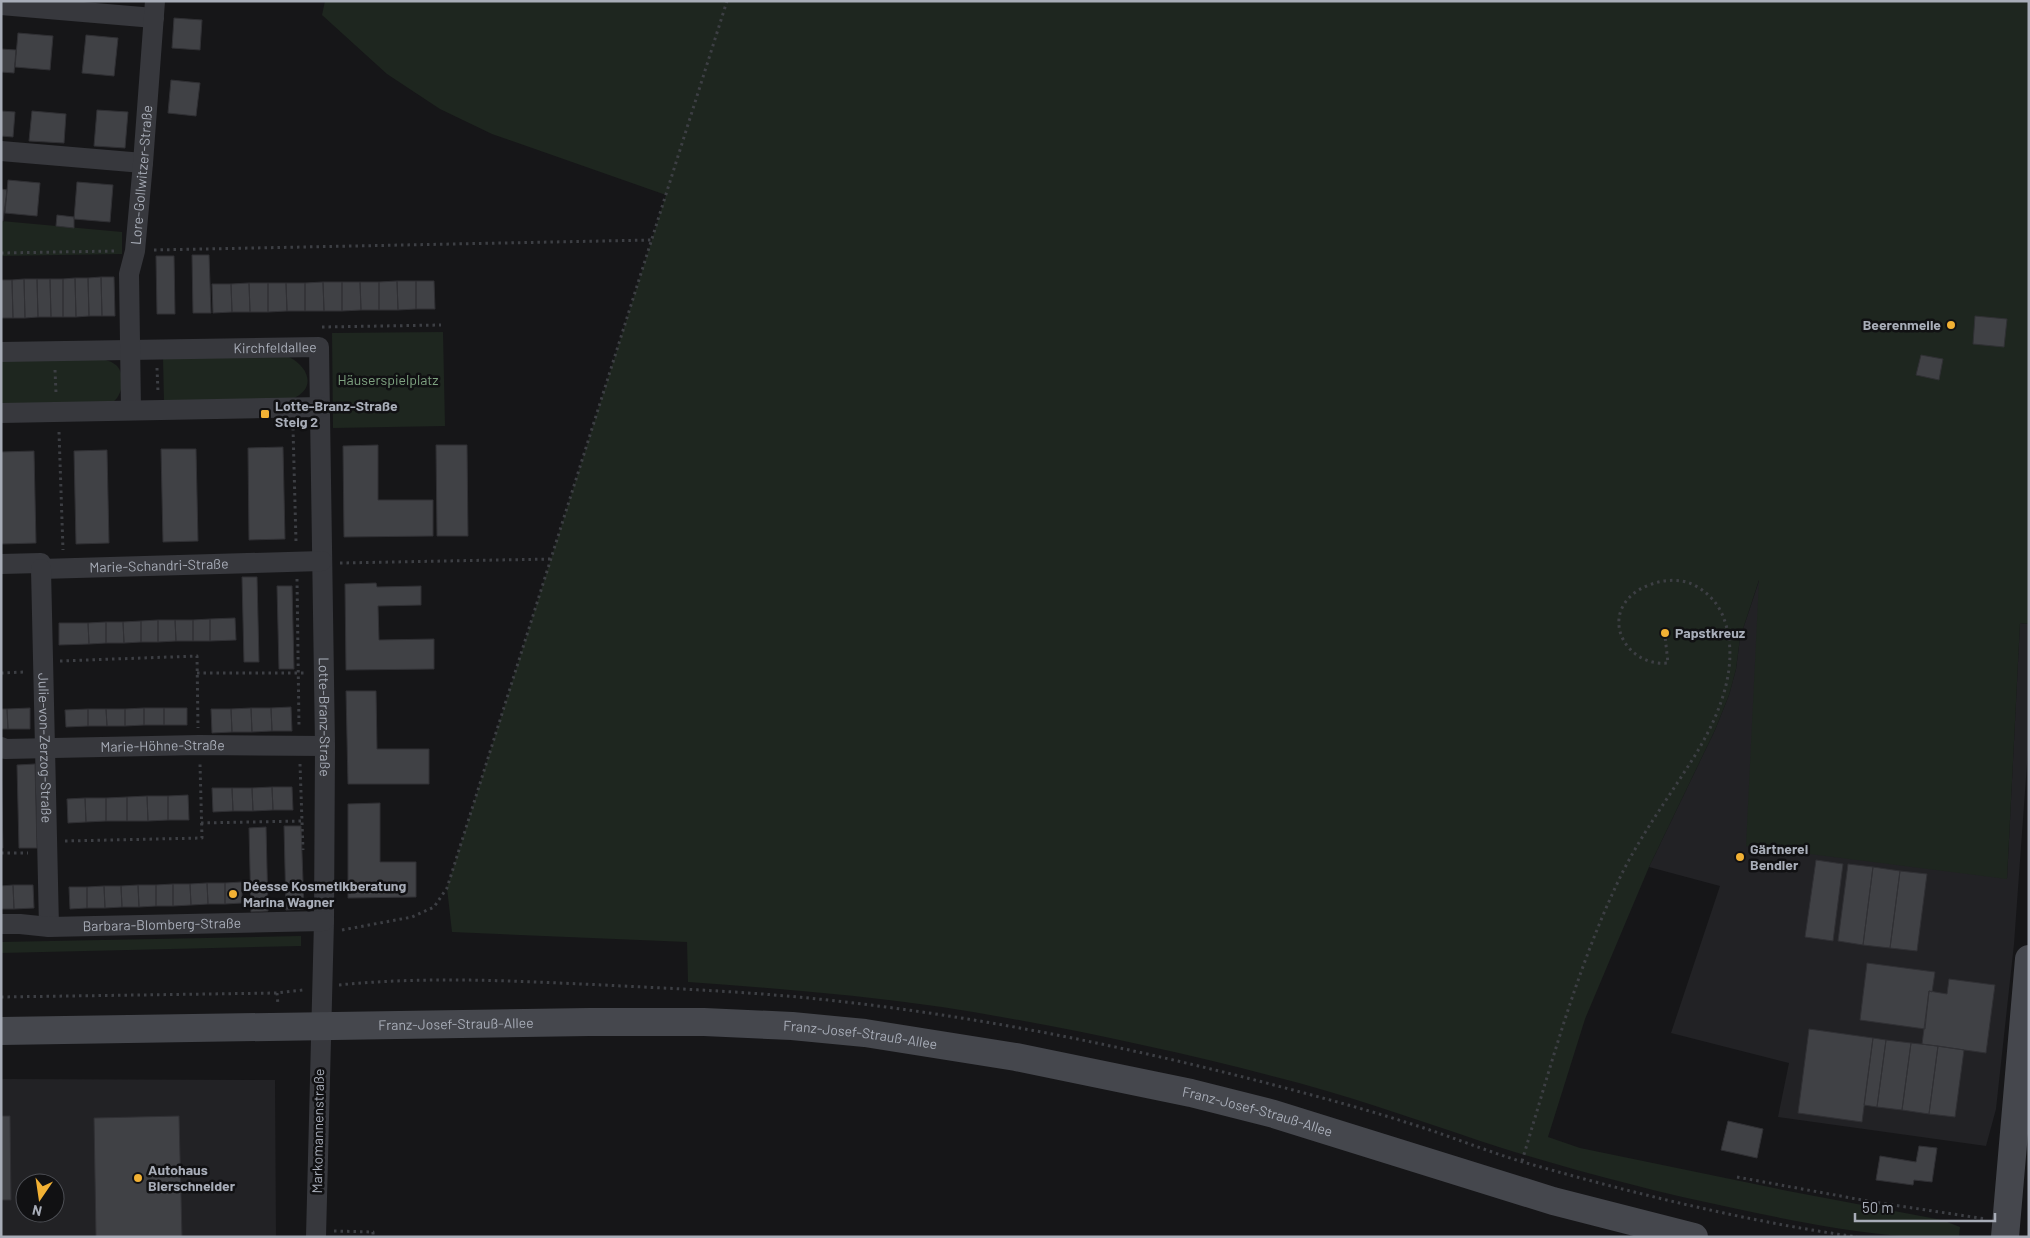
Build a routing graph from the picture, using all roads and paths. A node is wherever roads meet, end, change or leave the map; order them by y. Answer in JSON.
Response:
{"nodes":[{"id":1,"x":727,"y":1,"type":"edge"},
{"id":2,"x":1,"y":5,"type":"edge"},
{"id":3,"x":155,"y":10,"type":"edge"},
{"id":4,"x":1,"y":151,"type":"edge"},
{"id":5,"x":143,"y":163,"type":"junction"},
{"id":6,"x":652,"y":240,"type":"junction"},
{"id":7,"x":135,"y":250,"type":"junction"},
{"id":8,"x":1,"y":253,"type":"edge"},
{"id":9,"x":130,"y":349,"type":"junction"},
{"id":10,"x":157,"y":349,"type":"junction"},
{"id":11,"x":55,"y":351,"type":"junction"},
{"id":12,"x":1,"y":352,"type":"edge"},
{"id":13,"x":320,"y":407,"type":"junction"},
{"id":14,"x":131,"y":410,"type":"junction"},
{"id":15,"x":158,"y":410,"type":"junction"},
{"id":16,"x":56,"y":412,"type":"junction"},
{"id":17,"x":1,"y":413,"type":"edge"},
{"id":18,"x":293,"y":428,"type":"dead end"},
{"id":19,"x":59,"y":432,"type":"dead end"},
{"id":20,"x":551,"y":559,"type":"junction"},
{"id":21,"x":297,"y":561,"type":"junction"},
{"id":22,"x":322,"y":561,"type":"junction"},
{"id":23,"x":1,"y":564,"type":"edge"},
{"id":24,"x":64,"y":568,"type":"junction"},
{"id":25,"x":41,"y":569,"type":"junction"},
{"id":26,"x":1665,"y":636,"type":"dead end"},
{"id":27,"x":324,"y":672,"type":"junction"},
{"id":28,"x":197,"y":673,"type":"dead end"},
{"id":29,"x":298,"y":674,"type":"junction"},
{"id":30,"x":300,"y":746,"type":"junction"},
{"id":31,"x":325,"y":746,"type":"junction"},
{"id":32,"x":1,"y":747,"type":"edge"},
{"id":33,"x":45,"y":748,"type":"junction"},
{"id":34,"x":325,"y":820,"type":"junction"},
{"id":35,"x":276,"y":821,"type":"junction"},
{"id":36,"x":303,"y":821,"type":"junction"},
{"id":37,"x":201,"y":823,"type":"dead end"},
{"id":38,"x":276,"y":828,"type":"dead end"},
{"id":39,"x":47,"y":852,"type":"junction"},
{"id":40,"x":1,"y":853,"type":"edge"},
{"id":41,"x":304,"y":858,"type":"dead end"},
{"id":42,"x":1,"y":924,"type":"edge"},
{"id":43,"x":49,"y":927,"type":"junction"},
{"id":44,"x":324,"y":927,"type":"junction"},
{"id":45,"x":2029,"y":959,"type":"edge"},
{"id":46,"x":321,"y":1026,"type":"junction"},
{"id":47,"x":1,"y":1031,"type":"edge"},
{"id":48,"x":1522,"y":1161,"type":"dead end"},
{"id":49,"x":1737,"y":1178,"type":"dead end"},
{"id":50,"x":2006,"y":1229,"type":"edge"},
{"id":51,"x":316,"y":1234,"type":"edge"},
{"id":52,"x":373,"y":1237,"type":"edge"},
{"id":53,"x":1694,"y":1237,"type":"edge"}],
"edges":[{"from":1,"to":6,"type":"path"},
{"from":2,"to":3,"type":"street"},
{"from":3,"to":5,"type":"street","name":"Lore-Gollwitzer-Straße"},
{"from":4,"to":5,"type":"street"},
{"from":5,"to":7,"type":"street","name":"Lore-Gollwitzer-Straße"},
{"from":6,"to":7,"type":"path"},
{"from":6,"to":20,"type":"path"},
{"from":7,"to":8,"type":"path"},
{"from":7,"to":9,"type":"street","name":"Lore-Gollwitzer-Straße"},
{"from":9,"to":10,"type":"street","name":"Kirchfeldallee"},
{"from":9,"to":11,"type":"street","name":"Kirchfeldallee"},
{"from":9,"to":14,"type":"street"},
{"from":10,"to":13,"type":"street","name":"Kirchfeldallee"},
{"from":10,"to":15,"type":"path"},
{"from":11,"to":12,"type":"street","name":"Kirchfeldallee"},
{"from":11,"to":16,"type":"path"},
{"from":13,"to":15,"type":"street"},
{"from":13,"to":22,"type":"street","name":"Lotte-Branz-Straße"},
{"from":14,"to":15,"type":"street"},
{"from":14,"to":16,"type":"street"},
{"from":16,"to":17,"type":"street"},
{"from":18,"to":21,"type":"path"},
{"from":19,"to":24,"type":"path"},
{"from":20,"to":22,"type":"path"},
{"from":20,"to":44,"type":"path"},
{"from":21,"to":22,"type":"street","name":"Marie-Schandri-Straße"},
{"from":21,"to":24,"type":"street","name":"Marie-Schandri-Straße"},
{"from":21,"to":29,"type":"path"},
{"from":22,"to":27,"type":"street","name":"Lotte-Branz-Straße"},
{"from":23,"to":25,"type":"street","name":"Marie-Schandri-Straße"},
{"from":24,"to":25,"type":"street","name":"Marie-Schandri-Straße"},
{"from":25,"to":33,"type":"street","name":"Julie-von-Zerzog-Straße"},
{"from":26,"to":48,"type":"path"},
{"from":27,"to":29,"type":"path"},
{"from":27,"to":31,"type":"street","name":"Lotte-Branz-Straße"},
{"from":28,"to":29,"type":"path"},
{"from":29,"to":30,"type":"path"},
{"from":30,"to":31,"type":"street","name":"Marie-Höhne-Straße"},
{"from":30,"to":33,"type":"street","name":"Marie-Höhne-Straße"},
{"from":30,"to":36,"type":"path"},
{"from":31,"to":34,"type":"street","name":"Lotte-Branz-Straße"},
{"from":32,"to":33,"type":"street","name":"Marie-Höhne-Straße"},
{"from":33,"to":39,"type":"street","name":"Julie-von-Zerzog-Straße"},
{"from":34,"to":36,"type":"path"},
{"from":34,"to":44,"type":"street","name":"Lotte-Branz-Straße"},
{"from":35,"to":36,"type":"path"},
{"from":35,"to":37,"type":"path"},
{"from":35,"to":38,"type":"path"},
{"from":36,"to":41,"type":"path"},
{"from":39,"to":40,"type":"path"},
{"from":39,"to":43,"type":"street","name":"Julie-von-Zerzog-Straße"},
{"from":42,"to":43,"type":"street","name":"Barbara-Blomberg-Straße"},
{"from":43,"to":44,"type":"street","name":"Barbara-Blomberg-Straße"},
{"from":44,"to":46,"type":"street","name":"Lotte-Branz-Straße"},
{"from":45,"to":50,"type":"street"},
{"from":46,"to":47,"type":"street","name":"Franz-Josef-Strauß-Allee"},
{"from":46,"to":51,"type":"street","name":"Markomannenstraße"},
{"from":46,"to":53,"type":"street","name":"Franz-Josef-Strauß-Allee"},
{"from":49,"to":50,"type":"path"},
{"from":51,"to":52,"type":"path"}]}
